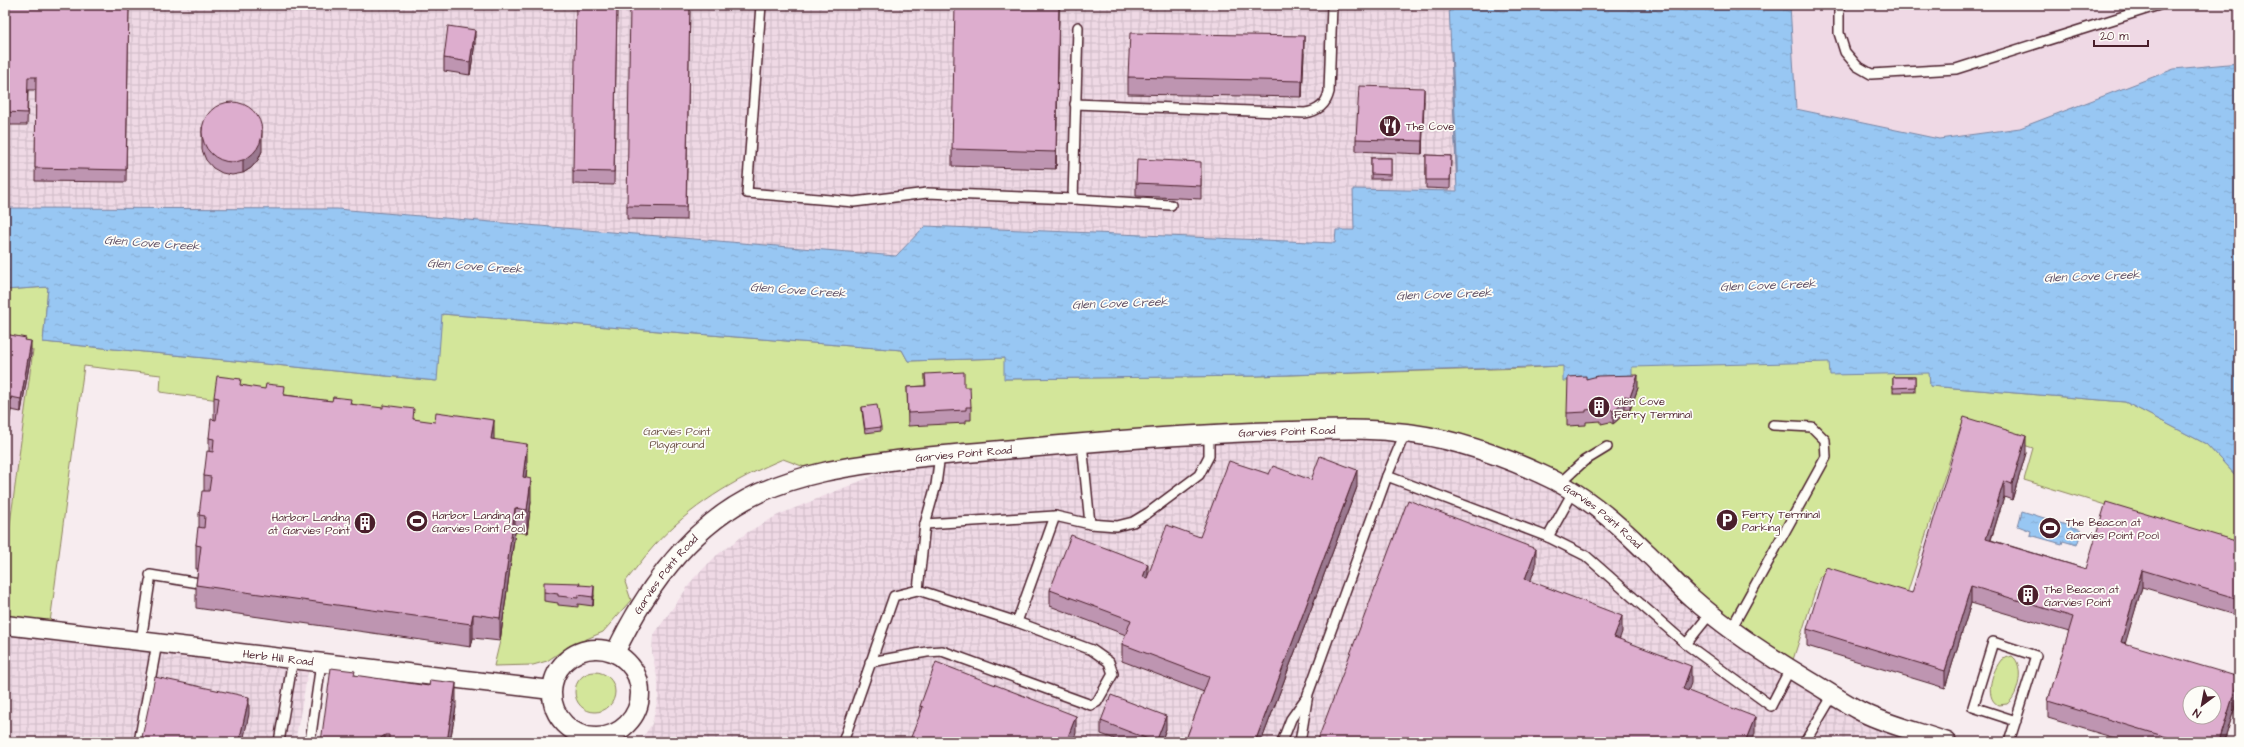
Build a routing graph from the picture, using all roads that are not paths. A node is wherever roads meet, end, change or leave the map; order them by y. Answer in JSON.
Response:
{"nodes":[{"id":1,"x":761,"y":5,"type":"edge"},
{"id":2,"x":1332,"y":5,"type":"edge"},
{"id":3,"x":1839,"y":5,"type":"edge"},
{"id":4,"x":2159,"y":5,"type":"edge"},
{"id":5,"x":1078,"y":27,"type":"dead end"},
{"id":6,"x":1076,"y":104,"type":"junction"},
{"id":7,"x":1073,"y":199,"type":"junction"},
{"id":8,"x":1171,"y":205,"type":"dead end"},
{"id":9,"x":1773,"y":424,"type":"dead end"},
{"id":10,"x":1405,"y":433,"type":"junction"},
{"id":11,"x":1209,"y":434,"type":"junction"},
{"id":12,"x":1082,"y":443,"type":"junction"},
{"id":13,"x":1607,"y":447,"type":"dead end"},
{"id":14,"x":940,"y":455,"type":"junction"},
{"id":15,"x":1387,"y":476,"type":"junction"},
{"id":16,"x":1567,"y":487,"type":"junction"},
{"id":17,"x":1055,"y":516,"type":"junction"},
{"id":18,"x":925,"y":524,"type":"junction"},
{"id":19,"x":1090,"y":524,"type":"junction"},
{"id":20,"x":1548,"y":537,"type":"junction"},
{"id":21,"x":199,"y":583,"type":"edge"},
{"id":22,"x":918,"y":590,"type":"junction"},
{"id":23,"x":1710,"y":614,"type":"junction"},
{"id":24,"x":1017,"y":622,"type":"junction"},
{"id":25,"x":5,"y":625,"type":"edge"},
{"id":26,"x":1730,"y":629,"type":"junction"},
{"id":27,"x":149,"y":642,"type":"junction"},
{"id":28,"x":1686,"y":644,"type":"junction"},
{"id":29,"x":614,"y":653,"type":"junction"},
{"id":30,"x":293,"y":659,"type":"junction"},
{"id":31,"x":870,"y":662,"type":"junction"},
{"id":32,"x":321,"y":663,"type":"junction"},
{"id":33,"x":1790,"y":669,"type":"junction"},
{"id":34,"x":551,"y":690,"type":"junction"},
{"id":35,"x":1308,"y":694,"type":"junction"},
{"id":36,"x":1833,"y":695,"type":"junction"},
{"id":37,"x":2016,"y":720,"type":"junction"},
{"id":38,"x":1909,"y":735,"type":"edge"},
{"id":39,"x":578,"y":738,"type":"edge"},
{"id":40,"x":139,"y":742,"type":"edge"},
{"id":41,"x":280,"y":742,"type":"edge"},
{"id":42,"x":310,"y":742,"type":"edge"},
{"id":43,"x":844,"y":742,"type":"edge"},
{"id":44,"x":1282,"y":742,"type":"edge"},
{"id":45,"x":1300,"y":742,"type":"edge"},
{"id":46,"x":1805,"y":742,"type":"edge"},
{"id":47,"x":1947,"y":742,"type":"edge"},
{"id":48,"x":2009,"y":742,"type":"edge"}],
"edges":[{"from":1,"to":7,"type":"lane"},
{"from":2,"to":6,"type":"lane"},
{"from":3,"to":4,"type":"lane"},
{"from":5,"to":6,"type":"lane"},
{"from":6,"to":7,"type":"lane"},
{"from":7,"to":8,"type":"lane"},
{"from":9,"to":26,"type":"lane"},
{"from":10,"to":11,"type":"street","name":"Garvies Point Road"},
{"from":10,"to":15,"type":"lane"},
{"from":10,"to":16,"type":"street","name":"Garvies Point Road"},
{"from":11,"to":12,"type":"street","name":"Garvies Point Road"},
{"from":11,"to":19,"type":"lane"},
{"from":12,"to":14,"type":"street","name":"Garvies Point Road"},
{"from":12,"to":19,"type":"lane"},
{"from":13,"to":16,"type":"lane"},
{"from":14,"to":18,"type":"lane"},
{"from":14,"to":29,"type":"street","name":"Garvies Point Road"},
{"from":15,"to":20,"type":"lane"},
{"from":15,"to":35,"type":"lane"},
{"from":16,"to":20,"type":"lane"},
{"from":16,"to":23,"type":"street","name":"Garvies Point Road"},
{"from":17,"to":18,"type":"lane"},
{"from":17,"to":19,"type":"lane"},
{"from":17,"to":24,"type":"lane"},
{"from":18,"to":22,"type":"lane"},
{"from":20,"to":28,"type":"lane"},
{"from":21,"to":27,"type":"lane"},
{"from":22,"to":24,"type":"lane"},
{"from":22,"to":31,"type":"lane"},
{"from":23,"to":26,"type":"street","name":"Garvies Point Road"},
{"from":23,"to":28,"type":"lane"},
{"from":24,"to":31,"type":"lane"},
{"from":25,"to":27,"type":"street","name":"Herb Hill Road"},
{"from":26,"to":33,"type":"street","name":"Garvies Point Road"},
{"from":27,"to":30,"type":"street","name":"Herb Hill Road"},
{"from":27,"to":40,"type":"lane"},
{"from":28,"to":33,"type":"lane"},
{"from":29,"to":34,"type":"street"},
{"from":29,"to":39,"type":"street"},
{"from":30,"to":32,"type":"street","name":"Herb Hill Road"},
{"from":30,"to":41,"type":"lane"},
{"from":31,"to":43,"type":"lane"},
{"from":32,"to":34,"type":"street","name":"Herb Hill Road"},
{"from":32,"to":42,"type":"lane"},
{"from":33,"to":36,"type":"street","name":"Garvies Point Road"},
{"from":34,"to":39,"type":"street"},
{"from":35,"to":44,"type":"lane"},
{"from":35,"to":45,"type":"lane"},
{"from":36,"to":38,"type":"street","name":"Garvies Point Road"},
{"from":36,"to":46,"type":"lane"},
{"from":37,"to":37,"type":"lane"},
{"from":37,"to":48,"type":"lane"},
{"from":38,"to":47,"type":"street","name":"Garvies Point Road"}]}
